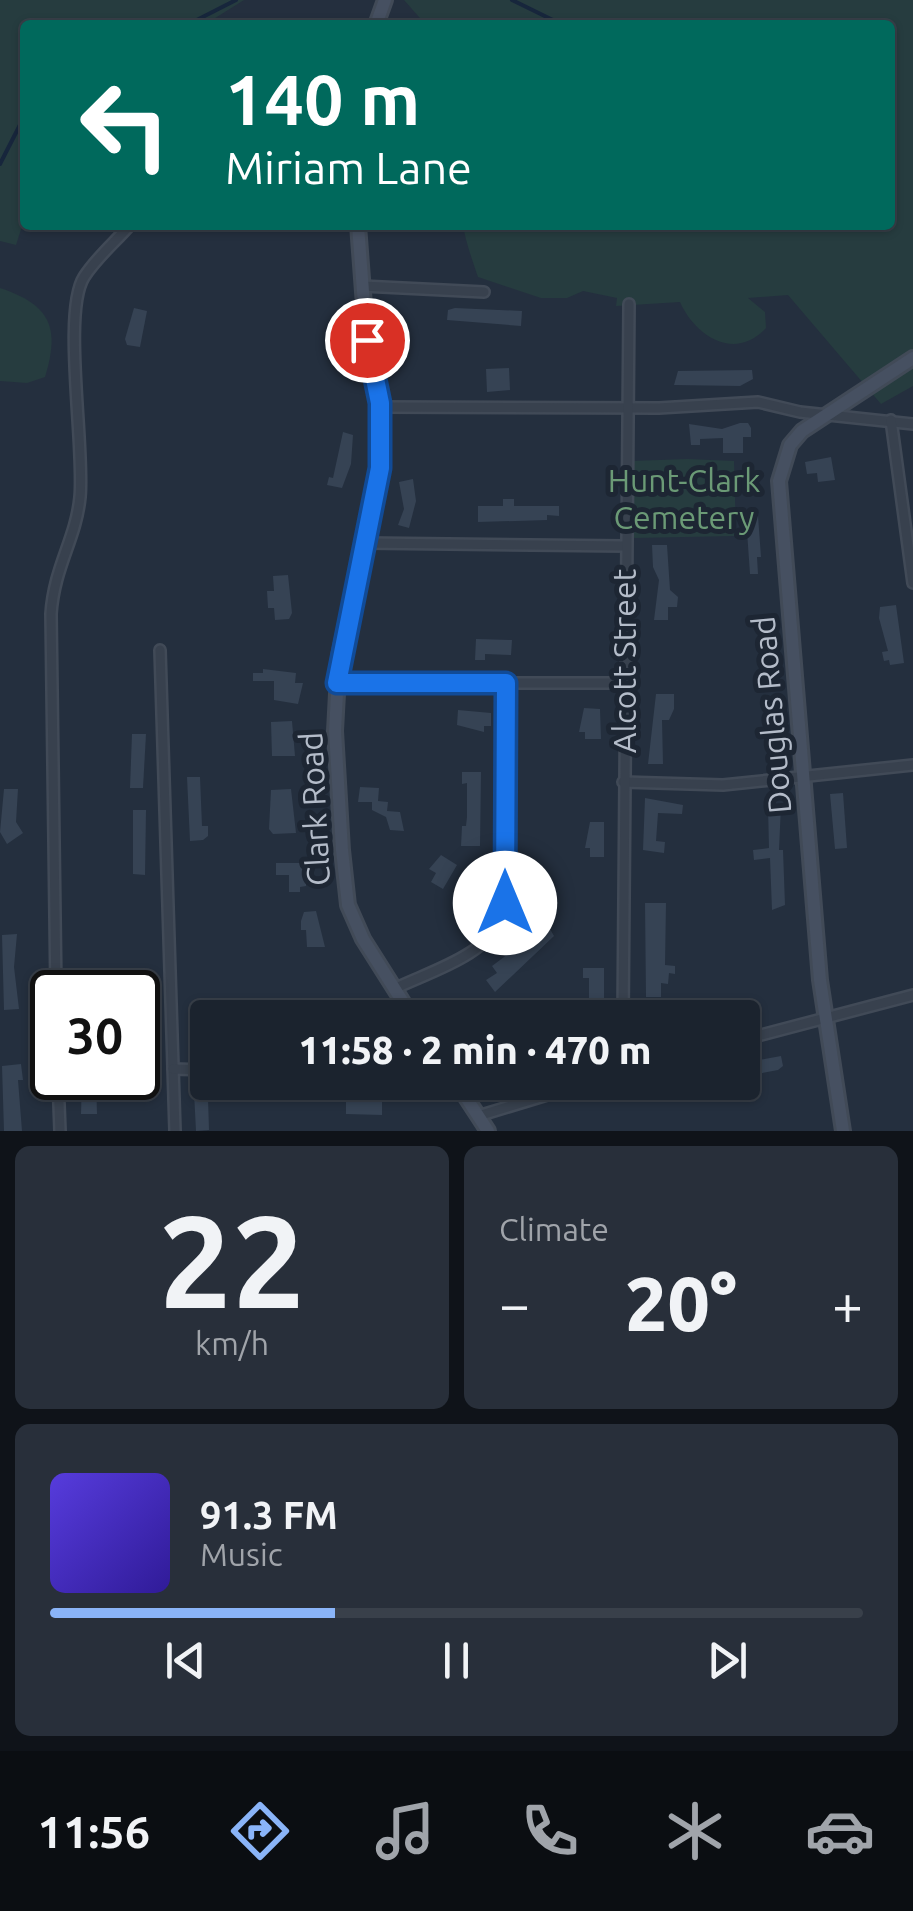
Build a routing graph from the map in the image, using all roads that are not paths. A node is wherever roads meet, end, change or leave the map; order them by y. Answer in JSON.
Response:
{"nodes":[{"id":1,"x":126,"y":230,"type":"edge"},
{"id":2,"x":358,"y":230,"type":"edge"},
{"id":3,"x":362,"y":286,"type":"junction"},
{"id":4,"x":484,"y":292,"type":"dead end"},
{"id":5,"x":629,"y":304,"type":"dead end"},
{"id":6,"x":913,"y":358,"type":"edge"},
{"id":7,"x":380,"y":408,"type":"junction"},
{"id":8,"x":626,"y":408,"type":"junction"},
{"id":9,"x":823,"y":414,"type":"junction"},
{"id":10,"x":891,"y":420,"type":"junction"},
{"id":11,"x":913,"y":424,"type":"edge"},
{"id":12,"x":366,"y":544,"type":"junction"},
{"id":13,"x":625,"y":546,"type":"junction"},
{"id":14,"x":913,"y":583,"type":"edge"},
{"id":15,"x":160,"y":650,"type":"dead end"},
{"id":16,"x":337,"y":683,"type":"junction"},
{"id":17,"x":506,"y":683,"type":"junction"},
{"id":18,"x":623,"y":683,"type":"junction"},
{"id":19,"x":913,"y":765,"type":"edge"},
{"id":20,"x":803,"y":780,"type":"junction"},
{"id":21,"x":623,"y":782,"type":"junction"},
{"id":22,"x":56,"y":970,"type":"edge"},
{"id":23,"x":394,"y":989,"type":"junction"},
{"id":24,"x":913,"y":995,"type":"edge"},
{"id":25,"x":401,"y":1000,"type":"edge"},
{"id":26,"x":623,"y":1000,"type":"edge"},
{"id":27,"x":824,"y":1018,"type":"junction"},
{"id":28,"x":760,"y":1035,"type":"edge"},
{"id":29,"x":174,"y":1070,"type":"junction"},
{"id":30,"x":190,"y":1070,"type":"edge"},
{"id":31,"x":59,"y":1100,"type":"edge"},
{"id":32,"x":468,"y":1100,"type":"edge"},
{"id":33,"x":531,"y":1100,"type":"edge"},
{"id":34,"x":478,"y":1116,"type":"junction"},
{"id":35,"x":60,"y":1131,"type":"edge"},
{"id":36,"x":175,"y":1131,"type":"edge"},
{"id":37,"x":488,"y":1131,"type":"edge"},
{"id":38,"x":843,"y":1131,"type":"edge"}],
"edges":[{"from":1,"to":22,"type":"street"},
{"from":2,"to":3,"type":"street","name":"Clark Road"},
{"from":3,"to":4,"type":"street"},
{"from":3,"to":7,"type":"street","name":"Clark Road"},
{"from":5,"to":8,"type":"street","name":"Alcott Street"},
{"from":6,"to":9,"type":"street","name":"Douglas Road"},
{"from":7,"to":8,"type":"street"},
{"from":7,"to":12,"type":"street","name":"Clark Road"},
{"from":8,"to":9,"type":"street"},
{"from":8,"to":13,"type":"street","name":"Alcott Street"},
{"from":9,"to":10,"type":"street"},
{"from":9,"to":20,"type":"street","name":"Douglas Road"},
{"from":10,"to":11,"type":"street"},
{"from":10,"to":14,"type":"street"},
{"from":12,"to":13,"type":"street"},
{"from":12,"to":16,"type":"street","name":"Clark Road"},
{"from":13,"to":18,"type":"street","name":"Alcott Street"},
{"from":15,"to":29,"type":"street"},
{"from":16,"to":17,"type":"street"},
{"from":16,"to":23,"type":"street","name":"Clark Road"},
{"from":17,"to":18,"type":"street"},
{"from":17,"to":23,"type":"street"},
{"from":18,"to":21,"type":"street","name":"Alcott Street"},
{"from":19,"to":20,"type":"street"},
{"from":20,"to":21,"type":"street"},
{"from":20,"to":27,"type":"street","name":"Douglas Road"},
{"from":21,"to":26,"type":"street","name":"Alcott Street"},
{"from":23,"to":25,"type":"street","name":"Clark Road"},
{"from":24,"to":27,"type":"street"},
{"from":27,"to":28,"type":"street"},
{"from":27,"to":38,"type":"street","name":"Douglas Road"},
{"from":29,"to":30,"type":"street"},
{"from":29,"to":36,"type":"street"},
{"from":31,"to":35,"type":"street"},
{"from":32,"to":34,"type":"street"},
{"from":33,"to":34,"type":"street"},
{"from":34,"to":37,"type":"street"}]}
